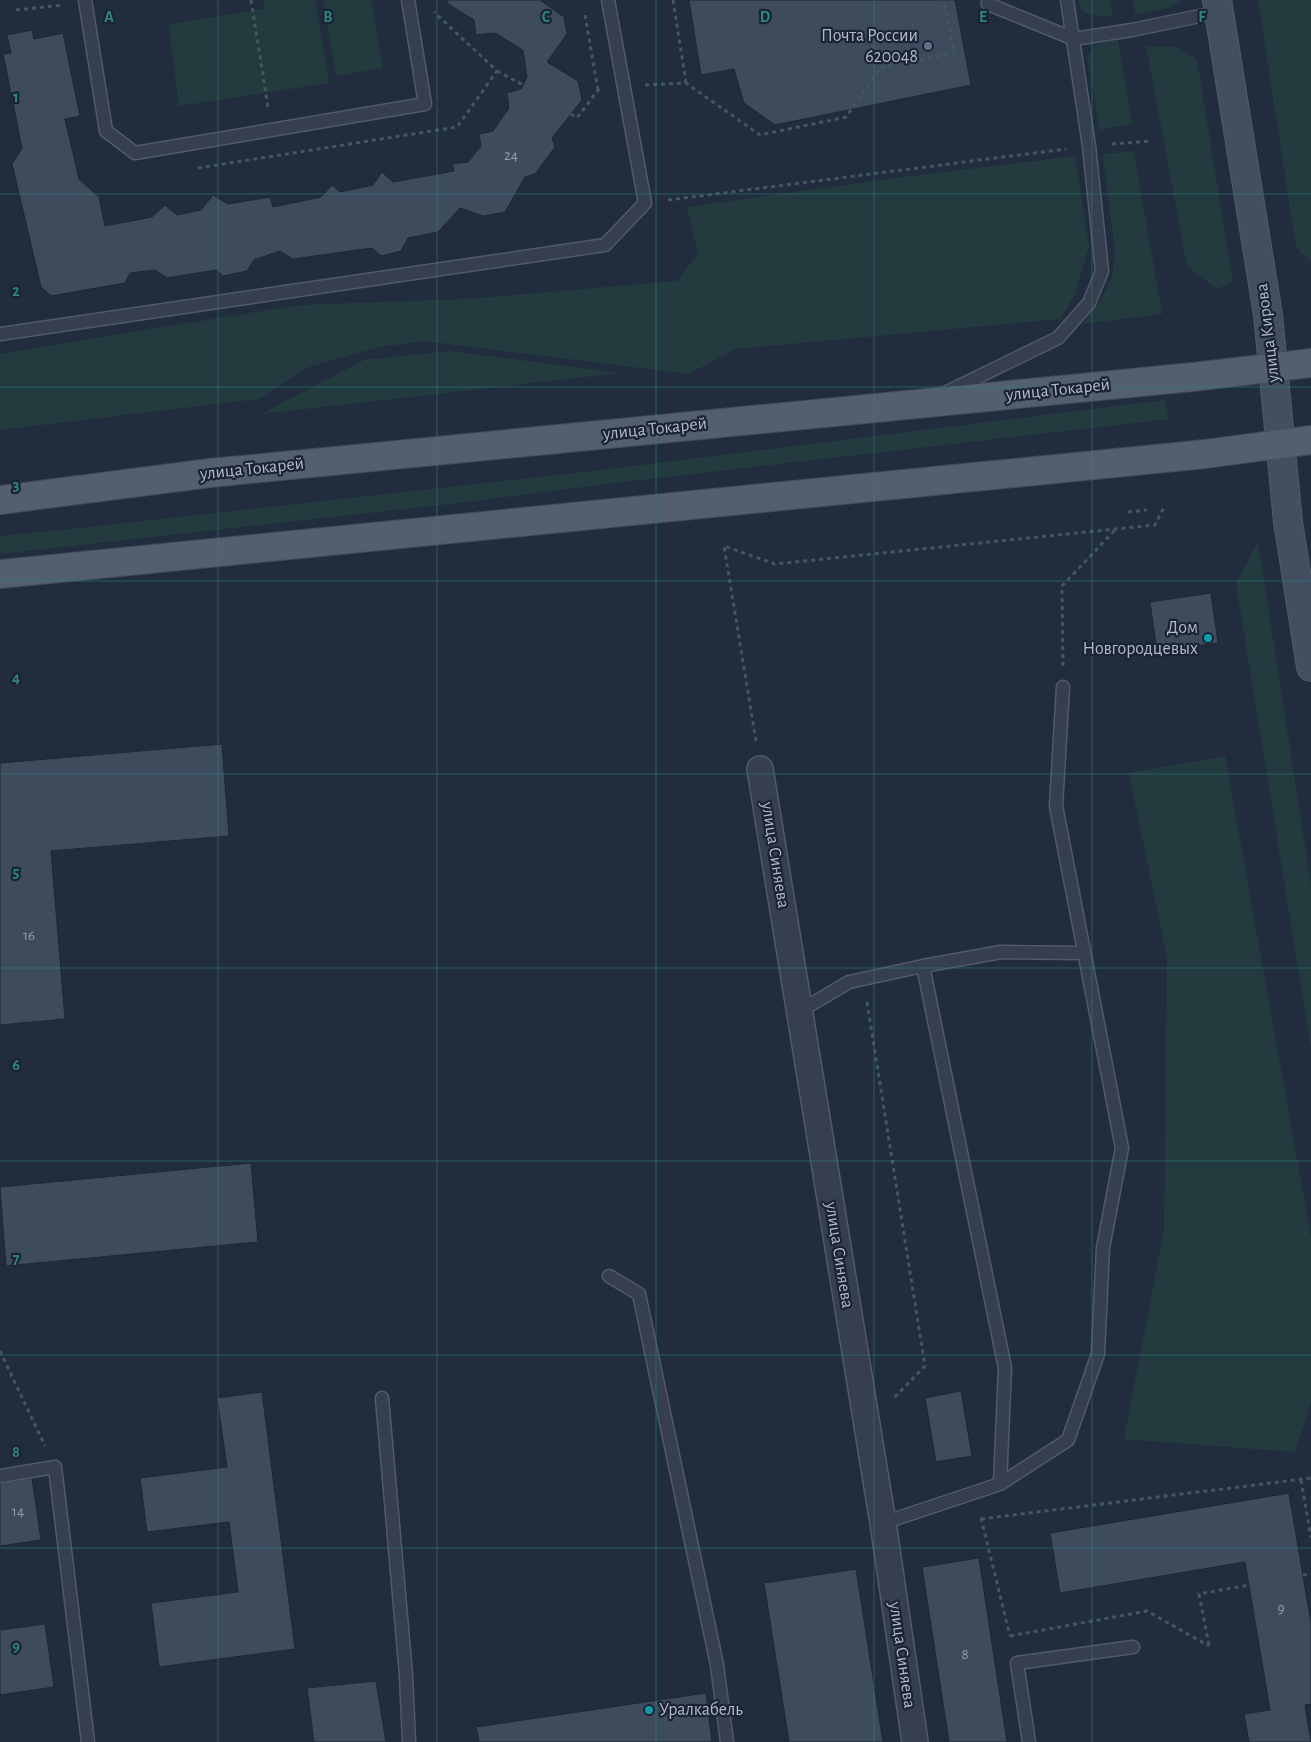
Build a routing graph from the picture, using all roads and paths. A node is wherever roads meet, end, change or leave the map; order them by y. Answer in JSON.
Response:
{"nodes":[{"id":1,"x":85,"y":0,"type":"edge"},
{"id":2,"x":252,"y":0,"type":"edge"},
{"id":3,"x":408,"y":0,"type":"edge"},
{"id":4,"x":608,"y":0,"type":"edge"},
{"id":5,"x":673,"y":0,"type":"edge"},
{"id":6,"x":944,"y":0,"type":"edge"},
{"id":7,"x":988,"y":0,"type":"edge"},
{"id":8,"x":1067,"y":0,"type":"edge"},
{"id":9,"x":64,"y":5,"type":"dead end"},
{"id":10,"x":1218,"y":6,"type":"edge"},
{"id":11,"x":584,"y":9,"type":"dead end"},
{"id":12,"x":16,"y":10,"type":"dead end"},
{"id":13,"x":1074,"y":39,"type":"junction"},
{"id":14,"x":497,"y":71,"type":"dead end"},
{"id":15,"x":523,"y":85,"type":"dead end"},
{"id":16,"x":598,"y":90,"type":"dead end"},
{"id":17,"x":271,"y":130,"type":"junction"},
{"id":18,"x":1151,"y":141,"type":"dead end"},
{"id":19,"x":1090,"y":146,"type":"junction"},
{"id":20,"x":646,"y":203,"type":"junction"},
{"id":21,"x":0,"y":334,"type":"edge"},
{"id":22,"x":1311,"y":363,"type":"edge"},
{"id":23,"x":1273,"y":367,"type":"junction"},
{"id":24,"x":924,"y":403,"type":"junction"},
{"id":25,"x":1311,"y":440,"type":"edge"},
{"id":26,"x":1281,"y":444,"type":"junction"},
{"id":27,"x":0,"y":500,"type":"edge"},
{"id":28,"x":1164,"y":507,"type":"dead end"},
{"id":29,"x":1147,"y":510,"type":"dead end"},
{"id":30,"x":1128,"y":512,"type":"dead end"},
{"id":31,"x":1116,"y":529,"type":"junction"},
{"id":32,"x":0,"y":574,"type":"edge"},
{"id":33,"x":1311,"y":667,"type":"edge"},
{"id":34,"x":1063,"y":687,"type":"joint"},
{"id":35,"x":760,"y":769,"type":"joint"},
{"id":36,"x":1084,"y":953,"type":"junction"},
{"id":37,"x":923,"y":966,"type":"junction"},
{"id":38,"x":864,"y":979,"type":"junction"},
{"id":39,"x":800,"y":1011,"type":"junction"},
{"id":40,"x":609,"y":1276,"type":"dead end"},
{"id":41,"x":0,"y":1352,"type":"edge"},
{"id":42,"x":382,"y":1398,"type":"dead end"},
{"id":43,"x":867,"y":1425,"type":"junction"},
{"id":44,"x":55,"y":1467,"type":"junction"},
{"id":45,"x":0,"y":1476,"type":"edge"},
{"id":46,"x":1311,"y":1478,"type":"edge"},
{"id":47,"x":1301,"y":1480,"type":"junction"},
{"id":48,"x":1000,"y":1484,"type":"junction"},
{"id":49,"x":974,"y":1492,"type":"junction"},
{"id":50,"x":981,"y":1519,"type":"junction"},
{"id":51,"x":882,"y":1523,"type":"junction"},
{"id":52,"x":1311,"y":1538,"type":"edge"},
{"id":53,"x":1311,"y":1574,"type":"edge"},
{"id":54,"x":1303,"y":1575,"type":"dead end"},
{"id":55,"x":1249,"y":1585,"type":"dead end"},
{"id":56,"x":1210,"y":1646,"type":"dead end"},
{"id":57,"x":1133,"y":1647,"type":"dead end"},
{"id":58,"x":1016,"y":1663,"type":"junction"},
{"id":59,"x":88,"y":1742,"type":"edge"},
{"id":60,"x":408,"y":1742,"type":"edge"},
{"id":61,"x":727,"y":1742,"type":"edge"},
{"id":62,"x":915,"y":1742,"type":"edge"},
{"id":63,"x":1029,"y":1742,"type":"edge"}],
"edges":[{"from":1,"to":17,"type":"lane"},
{"from":2,"to":17,"type":"path"},
{"from":3,"to":17,"type":"lane"},
{"from":4,"to":20,"type":"lane"},
{"from":5,"to":6,"type":"path"},
{"from":7,"to":13,"type":"lane"},
{"from":8,"to":13,"type":"lane"},
{"from":9,"to":12,"type":"path"},
{"from":10,"to":13,"type":"lane"},
{"from":10,"to":23,"type":"main road","name":"улица Кирова"},
{"from":11,"to":16,"type":"path"},
{"from":13,"to":19,"type":"lane"},
{"from":14,"to":15,"type":"path"},
{"from":18,"to":19,"type":"path"},
{"from":19,"to":20,"type":"path"},
{"from":19,"to":24,"type":"lane"},
{"from":20,"to":21,"type":"lane"},
{"from":22,"to":23,"type":"main road","name":"улица Токарей"},
{"from":23,"to":24,"type":"main road","name":"улица Токарей"},
{"from":23,"to":26,"type":"main road","name":"улица Кирова"},
{"from":24,"to":27,"type":"main road","name":"улица Токарей"},
{"from":25,"to":26,"type":"main road"},
{"from":26,"to":32,"type":"main road"},
{"from":26,"to":33,"type":"main road","name":"улица Кирова"},
{"from":28,"to":31,"type":"path"},
{"from":29,"to":30,"type":"path"},
{"from":31,"to":34,"type":"path"},
{"from":31,"to":35,"type":"path"},
{"from":34,"to":36,"type":"lane"},
{"from":35,"to":39,"type":"street","name":"улица Синяева"},
{"from":36,"to":37,"type":"lane"},
{"from":36,"to":48,"type":"lane"},
{"from":37,"to":38,"type":"lane"},
{"from":37,"to":48,"type":"lane"},
{"from":38,"to":39,"type":"lane"},
{"from":38,"to":43,"type":"path"},
{"from":39,"to":43,"type":"street","name":"улица Синяева"},
{"from":40,"to":61,"type":"lane"},
{"from":41,"to":44,"type":"path"},
{"from":42,"to":60,"type":"lane"},
{"from":43,"to":51,"type":"street","name":"улица Синяева"},
{"from":44,"to":45,"type":"lane"},
{"from":44,"to":59,"type":"lane"},
{"from":46,"to":47,"type":"path"},
{"from":47,"to":50,"type":"path"},
{"from":47,"to":52,"type":"path"},
{"from":48,"to":49,"type":"lane"},
{"from":49,"to":50,"type":"path"},
{"from":49,"to":51,"type":"lane"},
{"from":50,"to":58,"type":"path"},
{"from":51,"to":62,"type":"street","name":"улица Синяева"},
{"from":53,"to":54,"type":"path"},
{"from":55,"to":56,"type":"path"},
{"from":57,"to":58,"type":"lane"},
{"from":58,"to":63,"type":"lane"}]}
